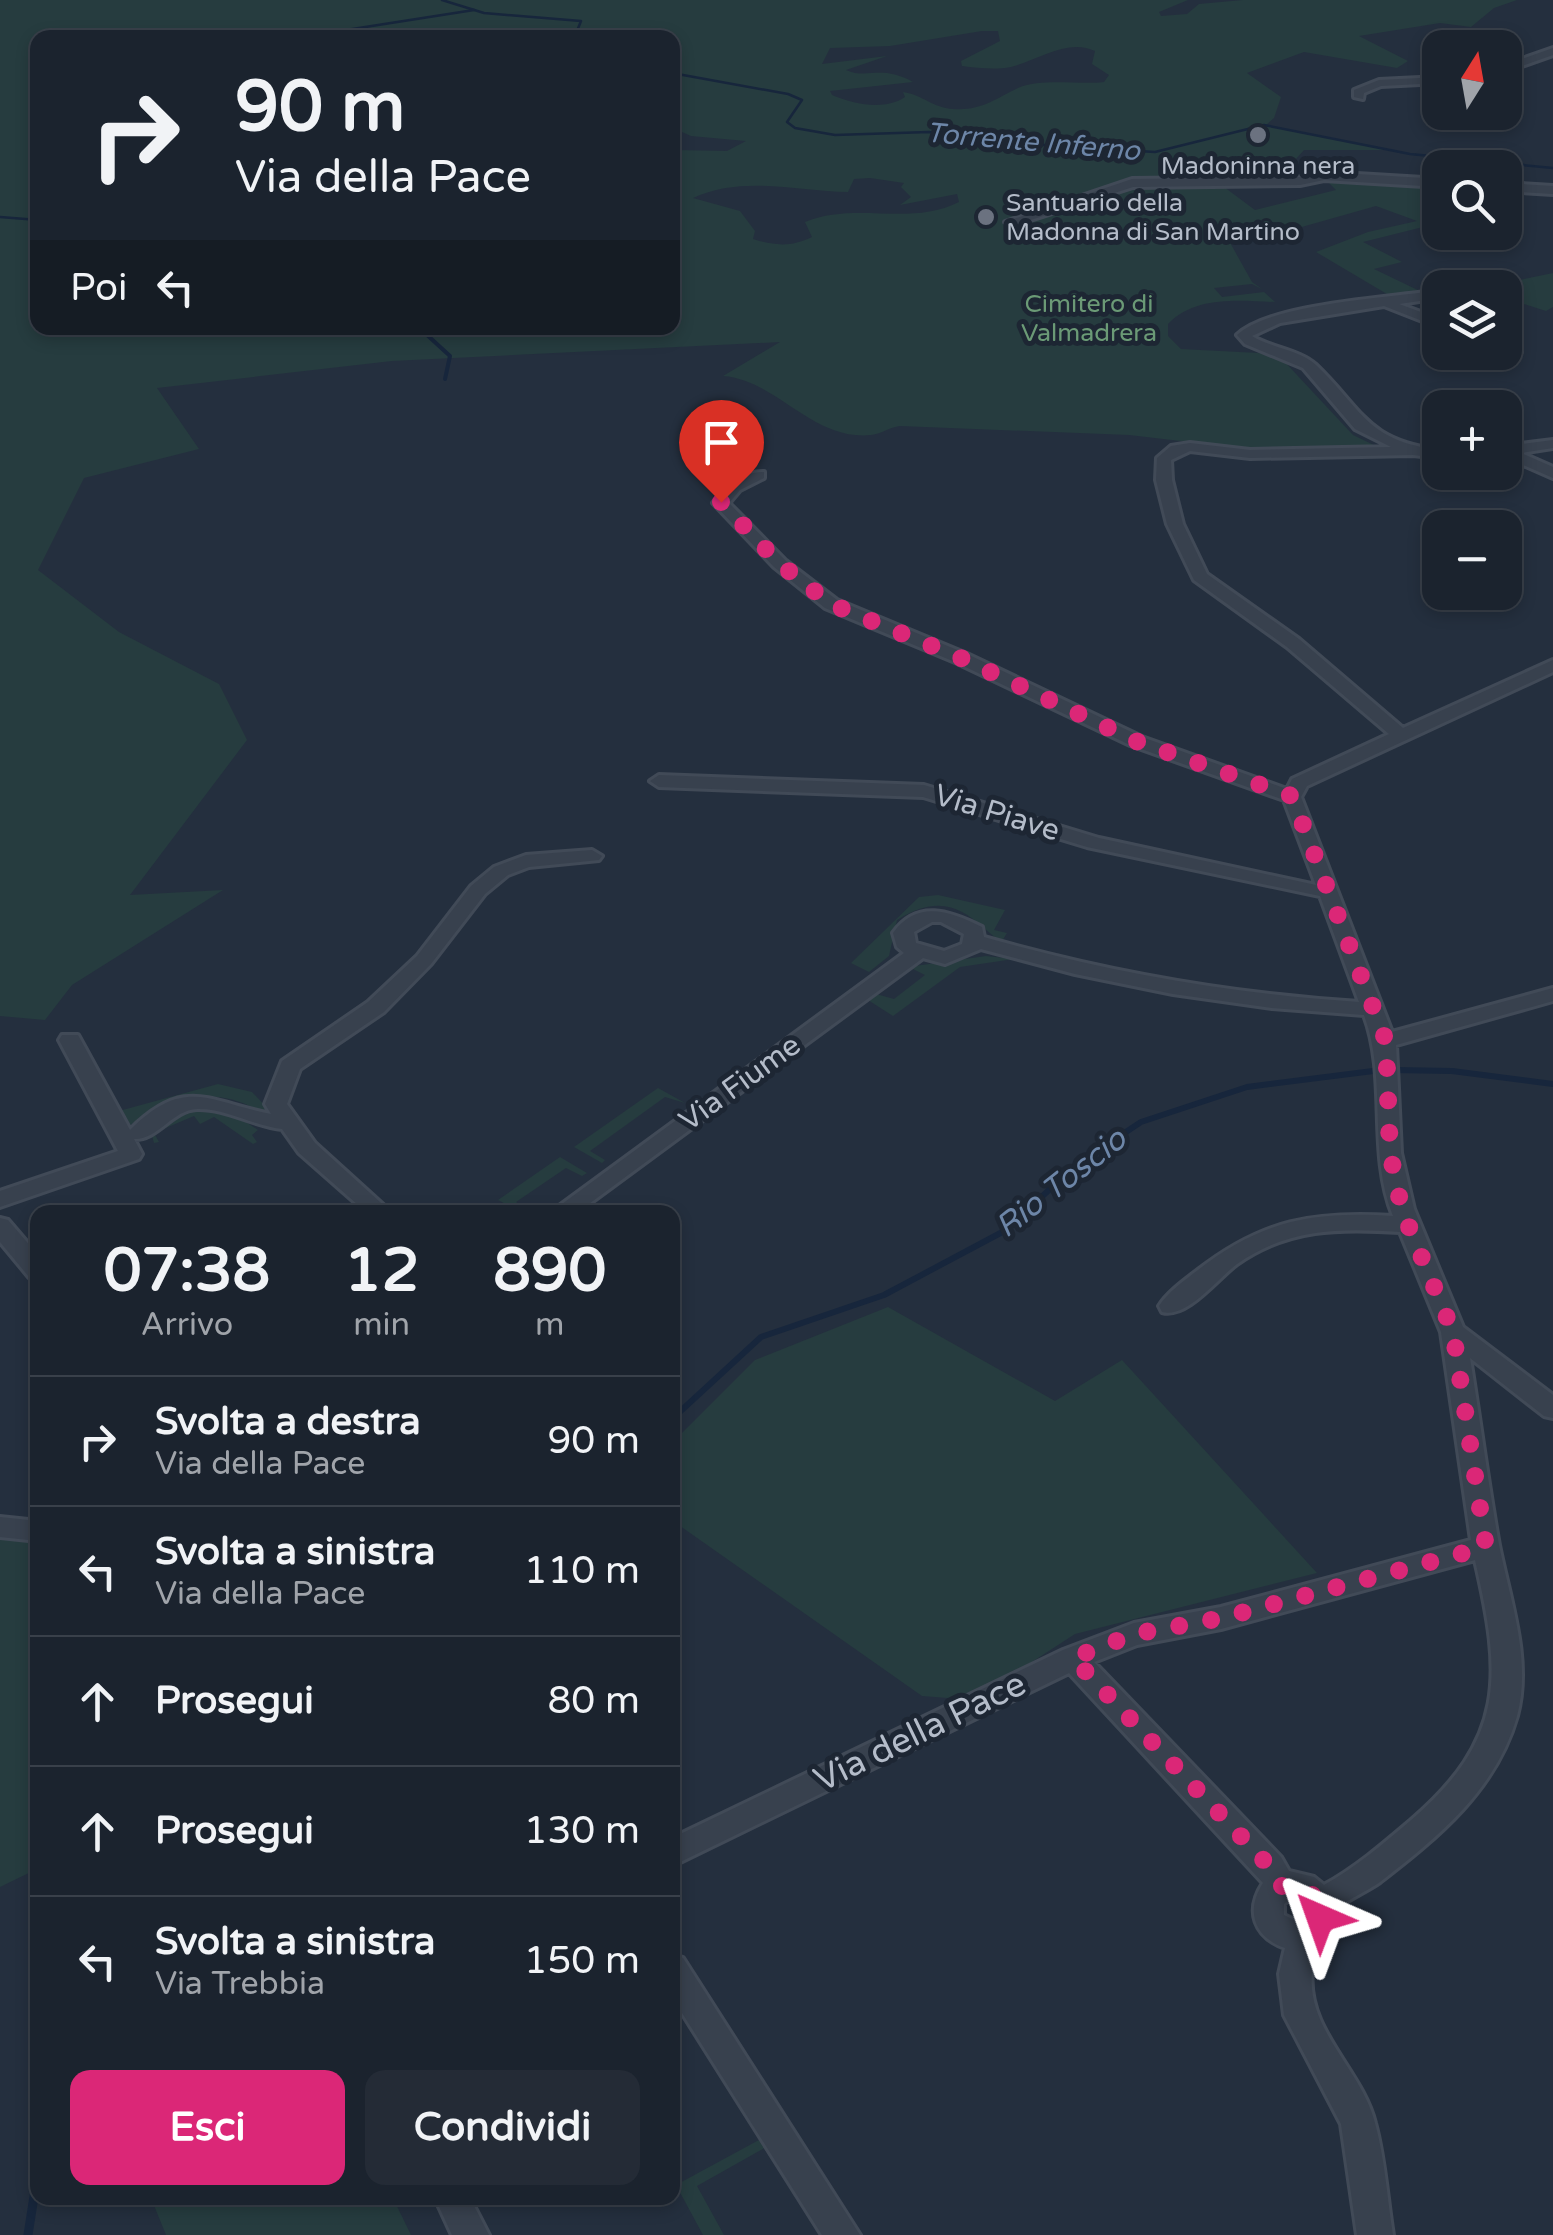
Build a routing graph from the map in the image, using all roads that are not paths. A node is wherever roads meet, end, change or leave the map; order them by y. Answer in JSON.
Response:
{"nodes":[{"id":1,"x":1553,"y":51,"type":"edge"},
{"id":2,"x":1522,"y":63,"type":"edge"},
{"id":3,"x":1422,"y":81,"type":"edge"},
{"id":4,"x":1359,"y":98,"type":"dead end"},
{"id":5,"x":1422,"y":182,"type":"edge"},
{"id":6,"x":1522,"y":188,"type":"edge"},
{"id":7,"x":1553,"y":190,"type":"edge"},
{"id":8,"x":1011,"y":222,"type":"dead end"},
{"id":9,"x":1422,"y":297,"type":"edge"},
{"id":10,"x":1387,"y":304,"type":"junction"},
{"id":11,"x":1422,"y":317,"type":"edge"},
{"id":12,"x":1553,"y":444,"type":"edge"},
{"id":13,"x":1522,"y":448,"type":"edge"},
{"id":14,"x":1413,"y":451,"type":"junction"},
{"id":15,"x":1422,"y":452,"type":"edge"},
{"id":16,"x":1522,"y":458,"type":"edge"},
{"id":17,"x":1553,"y":473,"type":"edge"},
{"id":18,"x":758,"y":475,"type":"dead end"},
{"id":19,"x":1553,"y":665,"type":"edge"},
{"id":20,"x":1402,"y":735,"type":"junction"},
{"id":21,"x":659,"y":781,"type":"dead end"},
{"id":22,"x":1292,"y":796,"type":"junction"},
{"id":23,"x":592,"y":856,"type":"dead end"},
{"id":24,"x":1328,"y":890,"type":"junction"},
{"id":25,"x":976,"y":941,"type":"junction"},
{"id":26,"x":917,"y":953,"type":"junction"},
{"id":27,"x":1553,"y":994,"type":"edge"},
{"id":28,"x":1374,"y":1009,"type":"junction"},
{"id":29,"x":70,"y":1040,"type":"dead end"},
{"id":30,"x":1386,"y":1041,"type":"junction"},
{"id":31,"x":289,"y":1123,"type":"junction"},
{"id":32,"x":140,"y":1133,"type":"dead end"},
{"id":33,"x":0,"y":1199,"type":"edge"},
{"id":34,"x":372,"y":1205,"type":"edge"},
{"id":35,"x":573,"y":1205,"type":"edge"},
{"id":36,"x":1408,"y":1225,"type":"junction"},
{"id":37,"x":0,"y":1226,"type":"edge"},
{"id":38,"x":30,"y":1262,"type":"edge"},
{"id":39,"x":1171,"y":1306,"type":"dead end"},
{"id":40,"x":1453,"y":1332,"type":"junction"},
{"id":41,"x":1553,"y":1408,"type":"edge"},
{"id":42,"x":0,"y":1527,"type":"edge"},
{"id":43,"x":30,"y":1530,"type":"edge"},
{"id":44,"x":1486,"y":1547,"type":"junction"},
{"id":45,"x":1073,"y":1658,"type":"junction"},
{"id":46,"x":680,"y":1849,"type":"edge"},
{"id":47,"x":1282,"y":1886,"type":"junction"},
{"id":48,"x":1311,"y":1918,"type":"junction"},
{"id":49,"x":680,"y":1981,"type":"edge"},
{"id":50,"x":456,"y":2205,"type":"edge"},
{"id":51,"x":471,"y":2235,"type":"edge"},
{"id":52,"x":842,"y":2235,"type":"edge"},
{"id":53,"x":1375,"y":2235,"type":"edge"}],
"edges":[{"from":1,"to":2,"type":"street"},
{"from":3,"to":4,"type":"street"},
{"from":5,"to":8,"type":"street"},
{"from":6,"to":7,"type":"street"},
{"from":9,"to":10,"type":"street"},
{"from":10,"to":11,"type":"street"},
{"from":10,"to":14,"type":"street"},
{"from":12,"to":13,"type":"street"},
{"from":14,"to":15,"type":"street"},
{"from":14,"to":20,"type":"street"},
{"from":16,"to":17,"type":"street"},
{"from":18,"to":22,"type":"street"},
{"from":19,"to":20,"type":"street"},
{"from":20,"to":22,"type":"street"},
{"from":21,"to":24,"type":"street","name":"Via Piave"},
{"from":22,"to":24,"type":"street"},
{"from":23,"to":31,"type":"street"},
{"from":24,"to":28,"type":"street"},
{"from":25,"to":26,"type":"street"},
{"from":25,"to":26,"type":"street"},
{"from":25,"to":28,"type":"street"},
{"from":26,"to":35,"type":"street","name":"Via Fiume"},
{"from":27,"to":30,"type":"street"},
{"from":28,"to":30,"type":"street"},
{"from":29,"to":33,"type":"street"},
{"from":30,"to":36,"type":"street"},
{"from":31,"to":32,"type":"street"},
{"from":31,"to":34,"type":"street"},
{"from":36,"to":39,"type":"street"},
{"from":36,"to":40,"type":"street"},
{"from":37,"to":38,"type":"street"},
{"from":40,"to":41,"type":"street"},
{"from":40,"to":44,"type":"street"},
{"from":42,"to":43,"type":"street"},
{"from":44,"to":45,"type":"street","name":"Via della Pace"},
{"from":44,"to":48,"type":"street"},
{"from":45,"to":46,"type":"street","name":"Via della Pace"},
{"from":45,"to":47,"type":"street"},
{"from":47,"to":48,"type":"street"},
{"from":47,"to":48,"type":"street"},
{"from":48,"to":53,"type":"street"},
{"from":49,"to":52,"type":"street"},
{"from":50,"to":51,"type":"street"}]}
